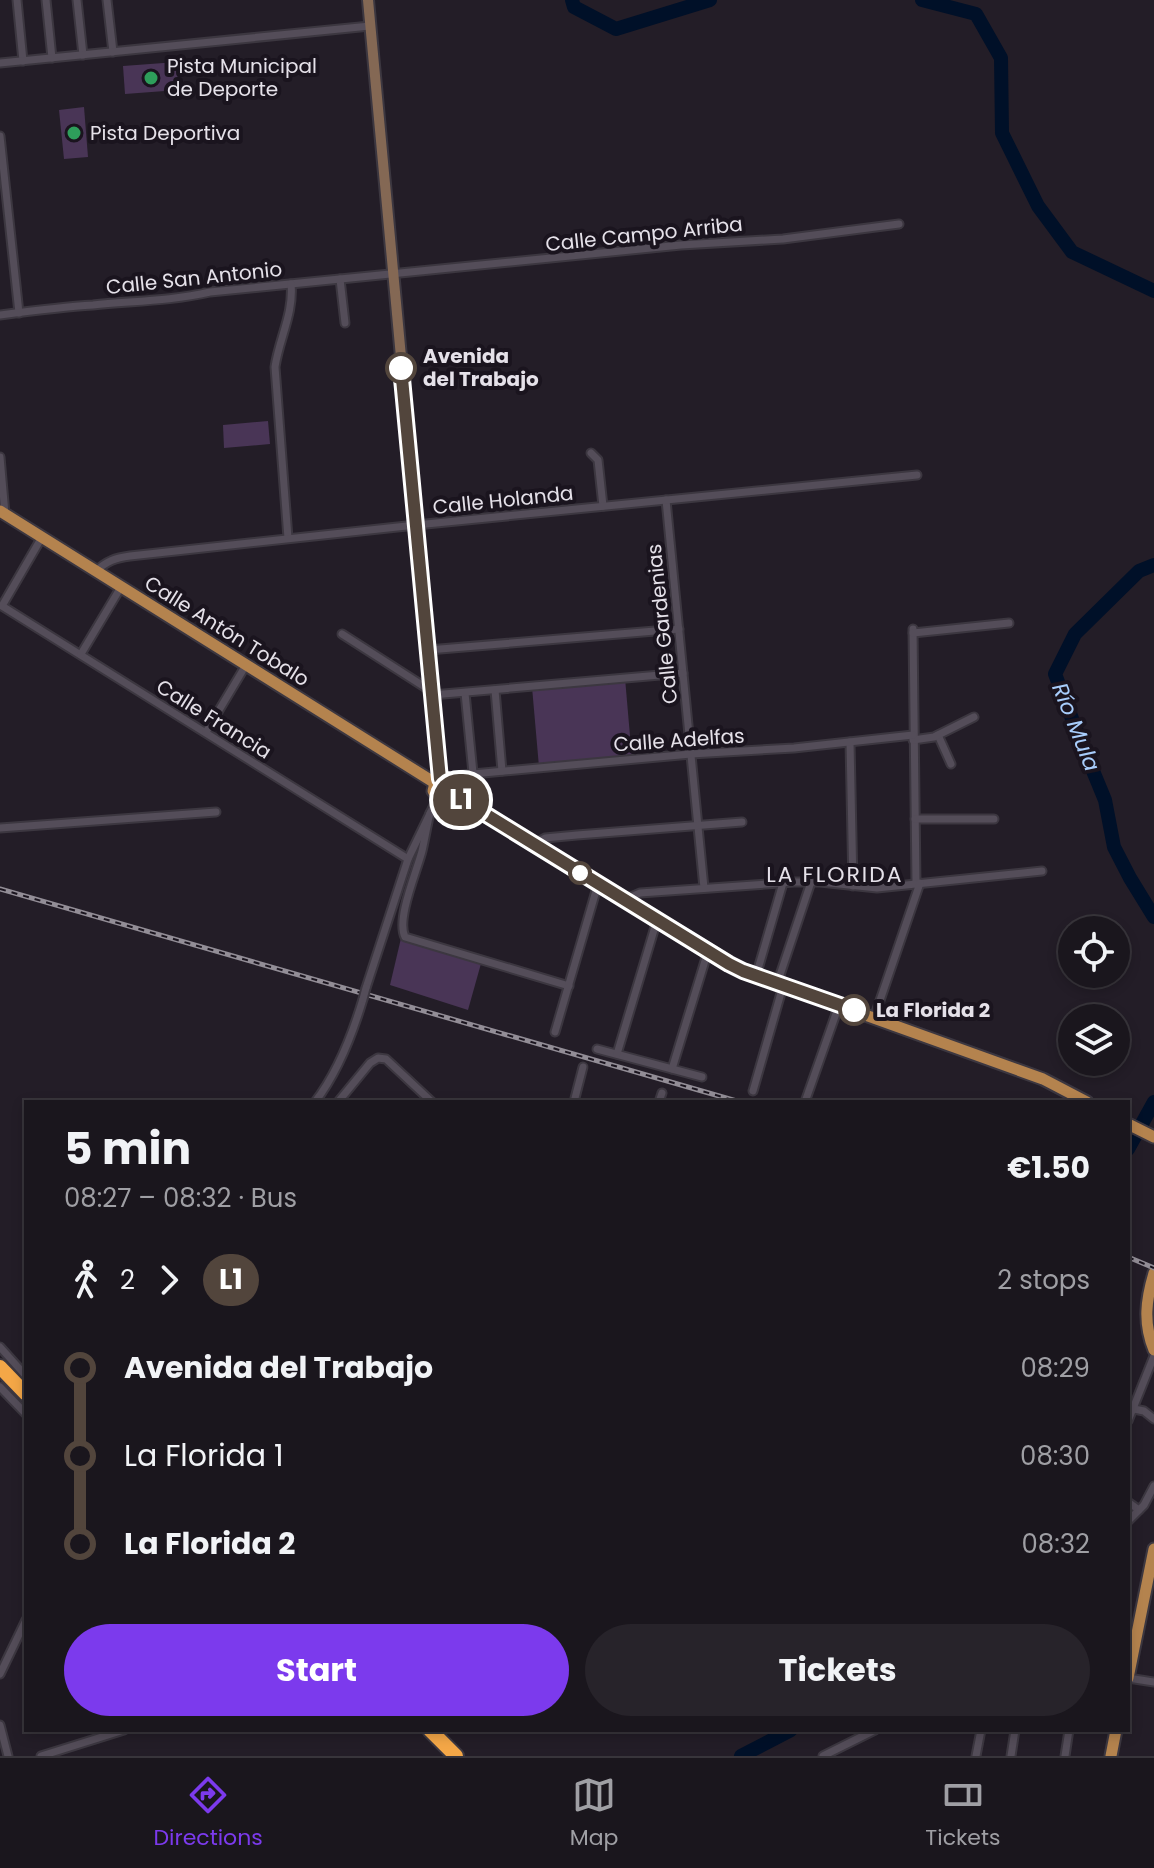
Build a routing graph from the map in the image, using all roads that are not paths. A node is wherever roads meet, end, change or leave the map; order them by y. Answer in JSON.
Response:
{"nodes":[{"id":1,"x":17,"y":0,"type":"edge"},
{"id":2,"x":46,"y":0,"type":"edge"},
{"id":3,"x":77,"y":0,"type":"edge"},
{"id":4,"x":107,"y":0,"type":"edge"},
{"id":5,"x":368,"y":0,"type":"edge"},
{"id":6,"x":370,"y":26,"type":"junction"},
{"id":7,"x":113,"y":52,"type":"junction"},
{"id":8,"x":83,"y":55,"type":"junction"},
{"id":9,"x":52,"y":58,"type":"junction"},
{"id":10,"x":23,"y":61,"type":"junction"},
{"id":11,"x":0,"y":63,"type":"edge"},
{"id":12,"x":0,"y":136,"type":"edge"},
{"id":13,"x":899,"y":224,"type":"dead end"},
{"id":14,"x":392,"y":273,"type":"junction"},
{"id":15,"x":340,"y":279,"type":"junction"},
{"id":16,"x":291,"y":284,"type":"junction"},
{"id":17,"x":19,"y":313,"type":"junction"},
{"id":18,"x":0,"y":315,"type":"edge"},
{"id":19,"x":345,"y":323,"type":"dead end"},
{"id":20,"x":591,"y":453,"type":"dead end"},
{"id":21,"x":0,"y":457,"type":"edge"},
{"id":22,"x":917,"y":475,"type":"dead end"},
{"id":23,"x":666,"y":500,"type":"junction"},
{"id":24,"x":603,"y":506,"type":"junction"},
{"id":25,"x":2,"y":513,"type":"edge"},
{"id":26,"x":416,"y":525,"type":"junction"},
{"id":27,"x":42,"y":537,"type":"junction"},
{"id":28,"x":288,"y":538,"type":"junction"},
{"id":29,"x":96,"y":571,"type":"junction"},
{"id":30,"x":121,"y":587,"type":"junction"},
{"id":31,"x":2,"y":606,"type":"edge"},
{"id":32,"x":1009,"y":623,"type":"dead end"},
{"id":33,"x":679,"y":629,"type":"junction"},
{"id":34,"x":342,"y":634,"type":"dead end"},
{"id":35,"x":428,"y":650,"type":"junction"},
{"id":36,"x":81,"y":654,"type":"junction"},
{"id":37,"x":246,"y":665,"type":"junction"},
{"id":38,"x":683,"y":673,"type":"junction"},
{"id":39,"x":495,"y":690,"type":"junction"},
{"id":40,"x":432,"y":693,"type":"junction"},
{"id":41,"x":465,"y":693,"type":"junction"},
{"id":42,"x":974,"y":717,"type":"dead end"},
{"id":43,"x":206,"y":732,"type":"junction"},
{"id":44,"x":938,"y":735,"type":"junction"},
{"id":45,"x":913,"y":738,"type":"junction"},
{"id":46,"x":850,"y":742,"type":"junction"},
{"id":47,"x":691,"y":754,"type":"junction"},
{"id":48,"x":951,"y":764,"type":"dead end"},
{"id":49,"x":502,"y":771,"type":"junction"},
{"id":50,"x":473,"y":773,"type":"junction"},
{"id":51,"x":441,"y":781,"type":"junction"},
{"id":52,"x":451,"y":793,"type":"junction"},
{"id":53,"x":438,"y":797,"type":"junction"},
{"id":54,"x":216,"y":812,"type":"dead end"},
{"id":55,"x":430,"y":813,"type":"junction"},
{"id":56,"x":915,"y":819,"type":"junction"},
{"id":57,"x":994,"y":819,"type":"dead end"},
{"id":58,"x":742,"y":822,"type":"dead end"},
{"id":59,"x":697,"y":824,"type":"junction"},
{"id":60,"x":0,"y":828,"type":"edge"},
{"id":61,"x":534,"y":844,"type":"junction"},
{"id":62,"x":408,"y":859,"type":"junction"},
{"id":63,"x":1042,"y":871,"type":"dead end"},
{"id":64,"x":811,"y":882,"type":"junction"},
{"id":65,"x":783,"y":883,"type":"junction"},
{"id":66,"x":918,"y":883,"type":"junction"},
{"id":67,"x":598,"y":884,"type":"junction"},
{"id":68,"x":853,"y":886,"type":"junction"},
{"id":69,"x":704,"y":888,"type":"junction"},
{"id":70,"x":624,"y":900,"type":"junction"},
{"id":71,"x":657,"y":920,"type":"junction"},
{"id":72,"x":708,"y":951,"type":"junction"},
{"id":73,"x":756,"y":976,"type":"junction"},
{"id":74,"x":780,"y":985,"type":"junction"},
{"id":75,"x":569,"y":986,"type":"junction"},
{"id":76,"x":839,"y":1005,"type":"junction"},
{"id":77,"x":874,"y":1018,"type":"junction"},
{"id":78,"x":555,"y":1032,"type":"dead end"},
{"id":79,"x":597,"y":1049,"type":"dead end"},
{"id":80,"x":617,"y":1054,"type":"junction"},
{"id":81,"x":583,"y":1067,"type":"dead end"},
{"id":82,"x":672,"y":1069,"type":"junction"},
{"id":83,"x":702,"y":1077,"type":"dead end"},
{"id":84,"x":753,"y":1091,"type":"dead end"},
{"id":85,"x":662,"y":1093,"type":"dead end"},
{"id":86,"x":316,"y":1100,"type":"edge"},
{"id":87,"x":340,"y":1100,"type":"edge"},
{"id":88,"x":430,"y":1100,"type":"edge"},
{"id":89,"x":575,"y":1100,"type":"edge"},
{"id":90,"x":660,"y":1100,"type":"edge"},
{"id":91,"x":806,"y":1100,"type":"edge"},
{"id":92,"x":1083,"y":1100,"type":"edge"},
{"id":93,"x":1130,"y":1125,"type":"edge"},
{"id":94,"x":1154,"y":1137,"type":"edge"},
{"id":95,"x":1154,"y":1273,"type":"edge"},
{"id":96,"x":1151,"y":1334,"type":"edge"},
{"id":97,"x":0,"y":1347,"type":"edge"},
{"id":98,"x":1154,"y":1353,"type":"edge"},
{"id":99,"x":0,"y":1367,"type":"edge"},
{"id":100,"x":24,"y":1374,"type":"edge"},
{"id":101,"x":0,"y":1387,"type":"edge"},
{"id":102,"x":24,"y":1392,"type":"edge"},
{"id":103,"x":1134,"y":1409,"type":"junction"},
{"id":104,"x":24,"y":1412,"type":"edge"},
{"id":105,"x":1130,"y":1417,"type":"edge"},
{"id":106,"x":1154,"y":1419,"type":"edge"},
{"id":107,"x":1154,"y":1486,"type":"edge"},
{"id":108,"x":1130,"y":1503,"type":"edge"},
{"id":109,"x":1142,"y":1507,"type":"junction"},
{"id":110,"x":1154,"y":1511,"type":"edge"},
{"id":111,"x":1130,"y":1519,"type":"edge"},
{"id":112,"x":1153,"y":1552,"type":"edge"},
{"id":113,"x":24,"y":1624,"type":"edge"},
{"id":114,"x":1130,"y":1668,"type":"edge"},
{"id":115,"x":0,"y":1671,"type":"edge"},
{"id":116,"x":1130,"y":1678,"type":"edge"},
{"id":117,"x":1154,"y":1682,"type":"edge"},
{"id":118,"x":1,"y":1730,"type":"edge"},
{"id":119,"x":118,"y":1732,"type":"edge"},
{"id":120,"x":432,"y":1732,"type":"edge"},
{"id":121,"x":871,"y":1732,"type":"edge"},
{"id":122,"x":981,"y":1732,"type":"edge"},
{"id":123,"x":1015,"y":1732,"type":"edge"},
{"id":124,"x":1069,"y":1732,"type":"edge"},
{"id":125,"x":1116,"y":1732,"type":"edge"},
{"id":126,"x":8,"y":1756,"type":"edge"},
{"id":127,"x":41,"y":1756,"type":"edge"},
{"id":128,"x":456,"y":1756,"type":"edge"},
{"id":129,"x":823,"y":1756,"type":"edge"},
{"id":130,"x":976,"y":1756,"type":"edge"},
{"id":131,"x":1011,"y":1756,"type":"edge"},
{"id":132,"x":1065,"y":1756,"type":"edge"},
{"id":133,"x":1111,"y":1756,"type":"edge"}],
"edges":[{"from":1,"to":10,"type":"street"},
{"from":2,"to":9,"type":"street"},
{"from":3,"to":8,"type":"street"},
{"from":4,"to":7,"type":"street"},
{"from":5,"to":6,"type":"street"},
{"from":6,"to":7,"type":"street"},
{"from":6,"to":14,"type":"street"},
{"from":7,"to":8,"type":"street"},
{"from":8,"to":9,"type":"street"},
{"from":9,"to":10,"type":"street"},
{"from":10,"to":11,"type":"street"},
{"from":12,"to":17,"type":"street"},
{"from":13,"to":14,"type":"street","name":"Calle Campo Arriba"},
{"from":14,"to":15,"type":"street","name":"Calle San Antonio"},
{"from":14,"to":26,"type":"street"},
{"from":15,"to":16,"type":"street","name":"Calle San Antonio"},
{"from":15,"to":19,"type":"street"},
{"from":16,"to":17,"type":"street","name":"Calle San Antonio"},
{"from":16,"to":28,"type":"street"},
{"from":17,"to":18,"type":"street","name":"Calle San Antonio"},
{"from":20,"to":24,"type":"street"},
{"from":21,"to":25,"type":"street"},
{"from":22,"to":23,"type":"street","name":"Calle Holanda"},
{"from":23,"to":24,"type":"street","name":"Calle Holanda"},
{"from":23,"to":33,"type":"street","name":"Calle Gardenias"},
{"from":24,"to":26,"type":"street","name":"Calle Holanda"},
{"from":25,"to":27,"type":"main road","name":"Calle Antón Tobalo"},
{"from":26,"to":28,"type":"street","name":"Calle Holanda"},
{"from":26,"to":35,"type":"street"},
{"from":27,"to":29,"type":"main road","name":"Calle Antón Tobalo"},
{"from":27,"to":31,"type":"street"},
{"from":28,"to":29,"type":"street","name":"Calle Holanda"},
{"from":29,"to":30,"type":"main road","name":"Calle Antón Tobalo"},
{"from":30,"to":36,"type":"street"},
{"from":30,"to":37,"type":"main road","name":"Calle Antón Tobalo"},
{"from":31,"to":36,"type":"street","name":"Calle Francia"},
{"from":32,"to":45,"type":"street"},
{"from":33,"to":35,"type":"street"},
{"from":33,"to":38,"type":"street","name":"Calle Gardenias"},
{"from":34,"to":40,"type":"street"},
{"from":35,"to":40,"type":"street"},
{"from":36,"to":43,"type":"street","name":"Calle Francia"},
{"from":37,"to":43,"type":"street"},
{"from":37,"to":51,"type":"main road","name":"Calle Antón Tobalo"},
{"from":38,"to":39,"type":"street"},
{"from":38,"to":47,"type":"street","name":"Calle Gardenias"},
{"from":39,"to":41,"type":"street"},
{"from":39,"to":49,"type":"street"},
{"from":40,"to":41,"type":"street"},
{"from":40,"to":51,"type":"street"},
{"from":41,"to":50,"type":"street"},
{"from":42,"to":44,"type":"street","name":"Calle Adelfas"},
{"from":43,"to":62,"type":"street","name":"Calle Francia"},
{"from":44,"to":45,"type":"street","name":"Calle Adelfas"},
{"from":44,"to":48,"type":"street"},
{"from":45,"to":46,"type":"street","name":"Calle Adelfas"},
{"from":45,"to":56,"type":"street"},
{"from":46,"to":47,"type":"street","name":"Calle Adelfas"},
{"from":46,"to":68,"type":"street"},
{"from":47,"to":49,"type":"street","name":"Calle Adelfas"},
{"from":47,"to":59,"type":"street","name":"Calle Gardenias"},
{"from":49,"to":50,"type":"street","name":"Calle Adelfas"},
{"from":50,"to":51,"type":"street","name":"Calle Adelfas"},
{"from":51,"to":52,"type":"main road"},
{"from":51,"to":53,"type":"main road"},
{"from":52,"to":53,"type":"main road"},
{"from":52,"to":61,"type":"main road"},
{"from":53,"to":55,"type":"street"},
{"from":54,"to":60,"type":"street"},
{"from":55,"to":62,"type":"street"},
{"from":55,"to":75,"type":"street"},
{"from":56,"to":57,"type":"street"},
{"from":56,"to":66,"type":"street"},
{"from":58,"to":59,"type":"street"},
{"from":59,"to":61,"type":"street"},
{"from":59,"to":69,"type":"street","name":"Calle Gardenias"},
{"from":61,"to":67,"type":"main road"},
{"from":62,"to":86,"type":"street","bridge":true},
{"from":63,"to":66,"type":"street"},
{"from":64,"to":65,"type":"street"},
{"from":64,"to":68,"type":"street"},
{"from":64,"to":74,"type":"street"},
{"from":65,"to":69,"type":"street"},
{"from":65,"to":73,"type":"street"},
{"from":66,"to":68,"type":"street"},
{"from":66,"to":77,"type":"street"},
{"from":67,"to":70,"type":"main road"},
{"from":67,"to":75,"type":"street"},
{"from":69,"to":70,"type":"street"},
{"from":70,"to":71,"type":"main road"},
{"from":71,"to":72,"type":"main road"},
{"from":71,"to":80,"type":"street"},
{"from":72,"to":73,"type":"main road"},
{"from":72,"to":82,"type":"street"},
{"from":73,"to":74,"type":"main road"},
{"from":74,"to":76,"type":"main road"},
{"from":74,"to":84,"type":"street"},
{"from":75,"to":78,"type":"street"},
{"from":76,"to":77,"type":"main road"},
{"from":76,"to":91,"type":"street"},
{"from":77,"to":92,"type":"main road"},
{"from":79,"to":80,"type":"street"},
{"from":80,"to":82,"type":"street"},
{"from":81,"to":89,"type":"street"},
{"from":82,"to":83,"type":"street"},
{"from":85,"to":90,"type":"street"},
{"from":87,"to":88,"type":"street"},
{"from":93,"to":94,"type":"main road"},
{"from":95,"to":96,"type":"main road"},
{"from":96,"to":98,"type":"main road"},
{"from":97,"to":100,"type":"street"},
{"from":98,"to":103,"type":"street"},
{"from":99,"to":102,"type":"highway"},
{"from":101,"to":104,"type":"street"},
{"from":103,"to":105,"type":"street"},
{"from":103,"to":106,"type":"street"},
{"from":107,"to":109,"type":"street"},
{"from":108,"to":109,"type":"street"},
{"from":109,"to":110,"type":"street"},
{"from":109,"to":111,"type":"street"},
{"from":112,"to":114,"type":"main road"},
{"from":113,"to":115,"type":"street"},
{"from":116,"to":117,"type":"street"},
{"from":118,"to":126,"type":"street"},
{"from":119,"to":127,"type":"street"},
{"from":120,"to":128,"type":"highway"},
{"from":121,"to":129,"type":"street"},
{"from":122,"to":130,"type":"street"},
{"from":123,"to":131,"type":"street"},
{"from":124,"to":132,"type":"street"},
{"from":125,"to":133,"type":"main road"}]}
